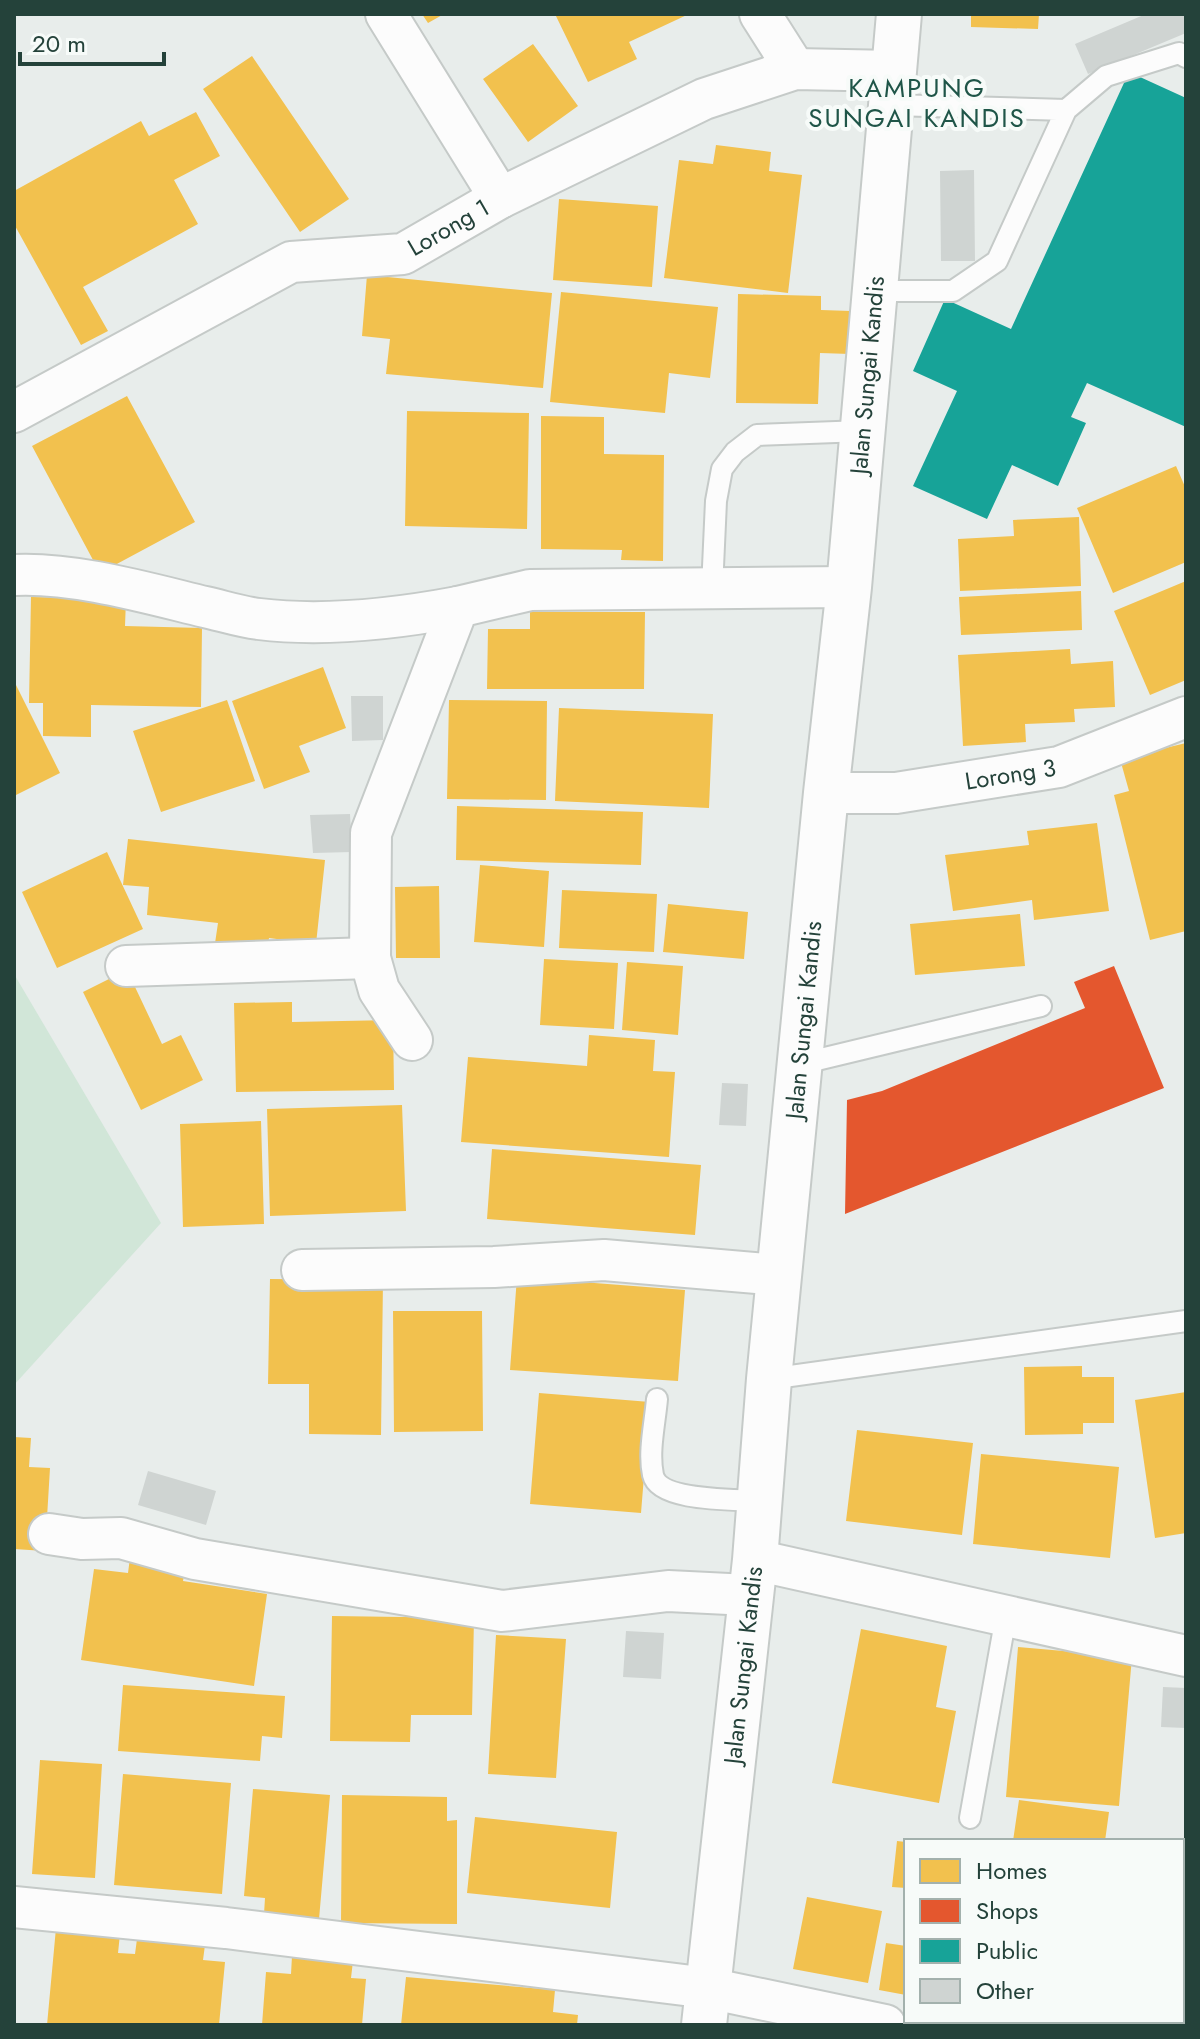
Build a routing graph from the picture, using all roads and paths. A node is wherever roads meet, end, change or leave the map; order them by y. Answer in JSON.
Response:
{"nodes":[{"id":1,"x":386,"y":14,"type":"edge"},
{"id":2,"x":760,"y":14,"type":"edge"},
{"id":3,"x":899,"y":14,"type":"edge"},
{"id":4,"x":1186,"y":57,"type":"edge"},
{"id":5,"x":795,"y":69,"type":"junction"},
{"id":6,"x":893,"y":88,"type":"junction"},
{"id":7,"x":1066,"y":110,"type":"junction"},
{"id":8,"x":500,"y":198,"type":"junction"},
{"id":9,"x":875,"y":291,"type":"junction"},
{"id":10,"x":14,"y":412,"type":"edge"},
{"id":11,"x":863,"y":431,"type":"junction"},
{"id":12,"x":14,"y":575,"type":"edge"},
{"id":13,"x":849,"y":587,"type":"junction"},
{"id":14,"x":712,"y":589,"type":"junction"},
{"id":15,"x":458,"y":607,"type":"junction"},
{"id":16,"x":1186,"y":717,"type":"edge"},
{"id":17,"x":826,"y":793,"type":"junction"},
{"id":18,"x":370,"y":958,"type":"junction"},
{"id":19,"x":126,"y":966,"type":"dead end"},
{"id":20,"x":1041,"y":1006,"type":"dead end"},
{"id":21,"x":412,"y":1040,"type":"dead end"},
{"id":22,"x":800,"y":1064,"type":"junction"},
{"id":23,"x":302,"y":1270,"type":"dead end"},
{"id":24,"x":779,"y":1275,"type":"junction"},
{"id":25,"x":1186,"y":1321,"type":"edge"},
{"id":26,"x":769,"y":1379,"type":"junction"},
{"id":27,"x":657,"y":1399,"type":"dead end"},
{"id":28,"x":759,"y":1501,"type":"junction"},
{"id":29,"x":49,"y":1534,"type":"dead end"},
{"id":30,"x":752,"y":1578,"type":"junction"},
{"id":31,"x":1006,"y":1616,"type":"junction"},
{"id":32,"x":1186,"y":1656,"type":"edge"},
{"id":33,"x":970,"y":1818,"type":"dead end"},
{"id":34,"x":14,"y":1907,"type":"edge"},
{"id":35,"x":706,"y":2006,"type":"edge"},
{"id":36,"x":885,"y":2025,"type":"edge"}],
"edges":[{"from":1,"to":8,"type":"street"},
{"from":2,"to":5,"type":"street"},
{"from":3,"to":6,"type":"street","name":"Jalan Sungai Kandis"},
{"from":4,"to":7,"type":"lane"},
{"from":5,"to":6,"type":"street","name":"Lorong 1"},
{"from":5,"to":8,"type":"street","name":"Lorong 1"},
{"from":6,"to":7,"type":"lane"},
{"from":6,"to":9,"type":"street","name":"Jalan Sungai Kandis"},
{"from":7,"to":9,"type":"lane"},
{"from":8,"to":10,"type":"street","name":"Lorong 1"},
{"from":9,"to":11,"type":"street","name":"Jalan Sungai Kandis"},
{"from":11,"to":13,"type":"street","name":"Jalan Sungai Kandis"},
{"from":11,"to":14,"type":"lane"},
{"from":12,"to":15,"type":"street"},
{"from":13,"to":14,"type":"street"},
{"from":13,"to":17,"type":"street","name":"Jalan Sungai Kandis"},
{"from":14,"to":15,"type":"street"},
{"from":15,"to":18,"type":"street"},
{"from":16,"to":17,"type":"street","name":"Lorong 3"},
{"from":17,"to":22,"type":"street","name":"Jalan Sungai Kandis"},
{"from":18,"to":19,"type":"street"},
{"from":18,"to":21,"type":"street"},
{"from":20,"to":22,"type":"lane"},
{"from":22,"to":24,"type":"street","name":"Jalan Sungai Kandis"},
{"from":23,"to":24,"type":"street"},
{"from":24,"to":26,"type":"street","name":"Jalan Sungai Kandis"},
{"from":25,"to":26,"type":"lane"},
{"from":26,"to":28,"type":"street","name":"Jalan Sungai Kandis"},
{"from":27,"to":28,"type":"lane"},
{"from":28,"to":30,"type":"street","name":"Jalan Sungai Kandis"},
{"from":29,"to":30,"type":"street"},
{"from":30,"to":31,"type":"street"},
{"from":30,"to":35,"type":"street","name":"Jalan Sungai Kandis"},
{"from":31,"to":32,"type":"street"},
{"from":31,"to":33,"type":"lane"},
{"from":34,"to":35,"type":"street"},
{"from":35,"to":36,"type":"street"}]}
